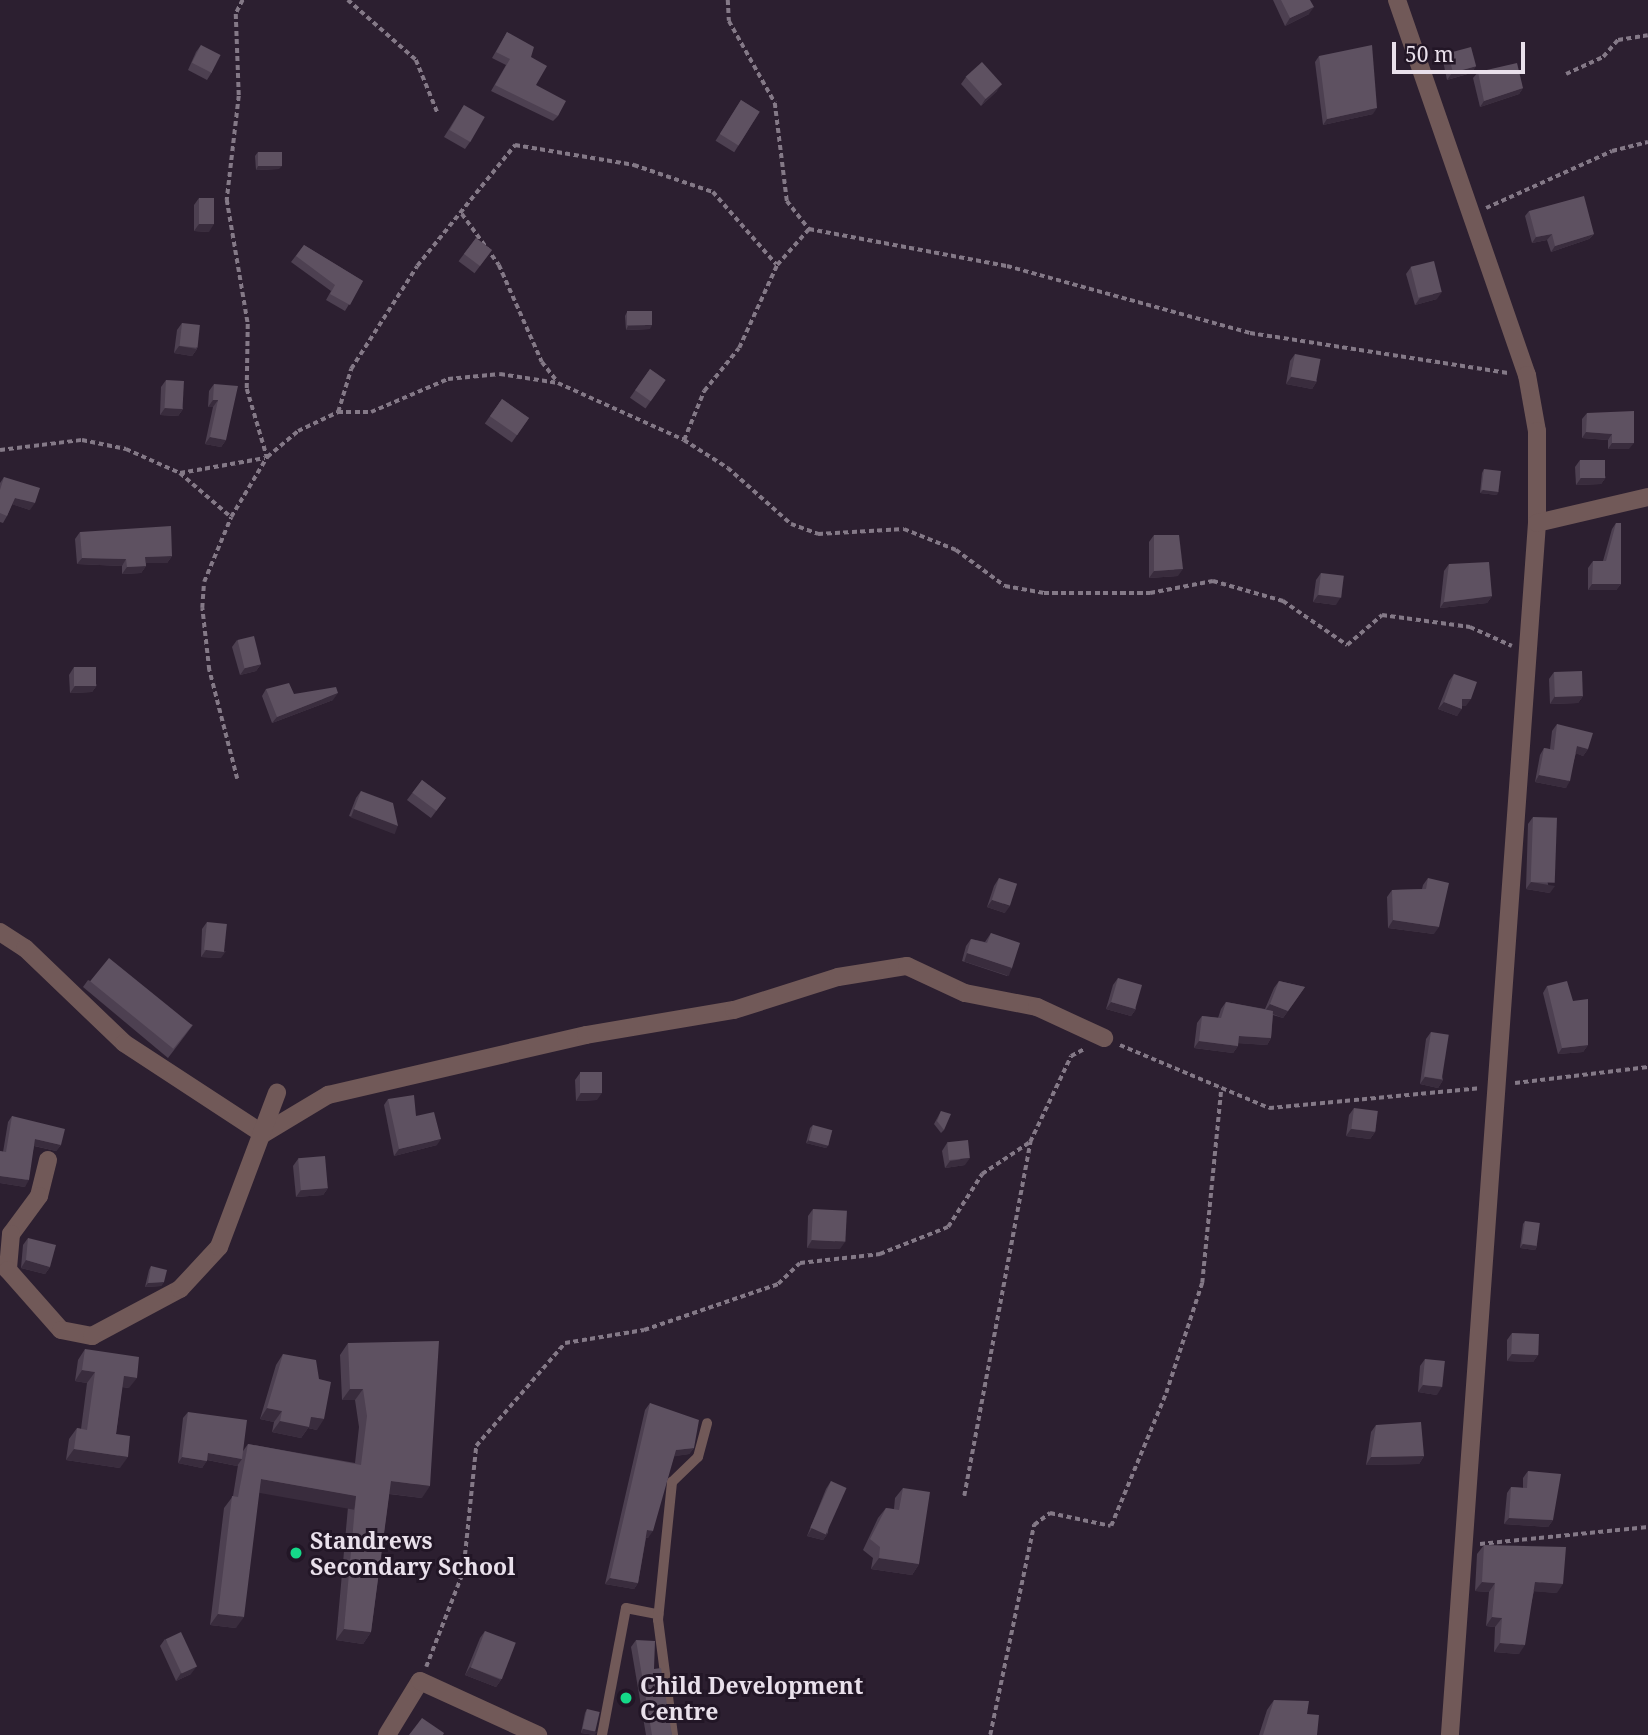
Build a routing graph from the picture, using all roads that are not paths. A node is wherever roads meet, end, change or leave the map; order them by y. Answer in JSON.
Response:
{"nodes":[{"id":1,"x":1397,"y":0,"type":"edge"},
{"id":2,"x":1648,"y":496,"type":"edge"},
{"id":3,"x":1536,"y":523,"type":"junction"},
{"id":4,"x":0,"y":932,"type":"edge"},
{"id":5,"x":1104,"y":1038,"type":"road end"},
{"id":6,"x":277,"y":1093,"type":"dead end"},
{"id":7,"x":263,"y":1134,"type":"junction"},
{"id":8,"x":48,"y":1160,"type":"dead end"},
{"id":9,"x":707,"y":1423,"type":"dead end"},
{"id":10,"x":658,"y":1614,"type":"junction"},
{"id":11,"x":387,"y":1735,"type":"edge"},
{"id":12,"x":538,"y":1735,"type":"edge"},
{"id":13,"x":601,"y":1735,"type":"edge"},
{"id":14,"x":673,"y":1735,"type":"edge"},
{"id":15,"x":1450,"y":1735,"type":"edge"}],
"edges":[{"from":1,"to":3,"type":"street"},
{"from":2,"to":3,"type":"street"},
{"from":3,"to":15,"type":"street"},
{"from":4,"to":7,"type":"street"},
{"from":5,"to":7,"type":"street"},
{"from":6,"to":7,"type":"street"},
{"from":7,"to":8,"type":"street"},
{"from":9,"to":10,"type":"lane"},
{"from":10,"to":13,"type":"lane"},
{"from":10,"to":14,"type":"lane"},
{"from":11,"to":12,"type":"street"}]}
